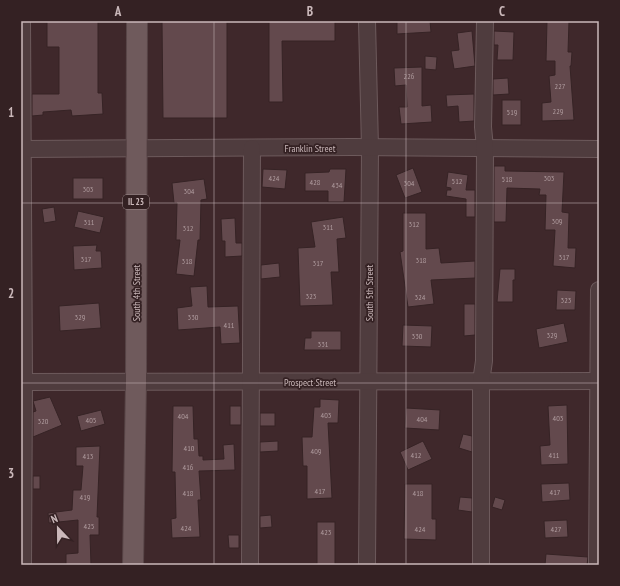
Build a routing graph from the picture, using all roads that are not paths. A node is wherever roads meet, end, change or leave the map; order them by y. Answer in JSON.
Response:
{"nodes":[{"id":1,"x":22,"y":21,"type":"edge"},
{"id":2,"x":137,"y":21,"type":"edge"},
{"id":3,"x":367,"y":21,"type":"edge"},
{"id":4,"x":485,"y":21,"type":"edge"},
{"id":5,"x":22,"y":125,"type":"edge"},
{"id":6,"x":252,"y":148,"type":"junction"},
{"id":7,"x":370,"y":148,"type":"junction"},
{"id":8,"x":485,"y":148,"type":"junction"},
{"id":9,"x":22,"y":149,"type":"edge"},
{"id":10,"x":137,"y":149,"type":"junction"},
{"id":11,"x":599,"y":149,"type":"edge"},
{"id":12,"x":599,"y":290,"type":"edge"},
{"id":13,"x":599,"y":381,"type":"edge"},
{"id":14,"x":22,"y":382,"type":"edge"},
{"id":15,"x":136,"y":382,"type":"junction"},
{"id":16,"x":250,"y":382,"type":"junction"},
{"id":17,"x":369,"y":382,"type":"junction"},
{"id":18,"x":481,"y":382,"type":"junction"},
{"id":19,"x":22,"y":565,"type":"edge"},
{"id":20,"x":133,"y":565,"type":"edge"},
{"id":21,"x":250,"y":565,"type":"edge"},
{"id":22,"x":368,"y":565,"type":"edge"},
{"id":23,"x":481,"y":565,"type":"edge"},
{"id":24,"x":597,"y":565,"type":"edge"}],
"edges":[{"from":1,"to":5,"type":"street"},
{"from":2,"to":10,"type":"main road","name":"South 4th Street","number":"IL 23"},
{"from":3,"to":7,"type":"street","name":"South 5th Street"},
{"from":4,"to":8,"type":"street"},
{"from":5,"to":9,"type":"street"},
{"from":6,"to":7,"type":"street","name":"Franklin Street"},
{"from":6,"to":10,"type":"street","name":"Franklin Street"},
{"from":6,"to":16,"type":"street"},
{"from":7,"to":8,"type":"street","name":"Franklin Street"},
{"from":7,"to":17,"type":"street","name":"South 5th Street"},
{"from":8,"to":11,"type":"street","name":"Franklin Street"},
{"from":8,"to":18,"type":"street"},
{"from":9,"to":10,"type":"street","name":"Franklin Street"},
{"from":9,"to":14,"type":"street"},
{"from":10,"to":15,"type":"main road","name":"South 4th Street","number":"IL 23"},
{"from":12,"to":13,"type":"street"},
{"from":13,"to":18,"type":"street","name":"Prospect Street"},
{"from":13,"to":24,"type":"street"},
{"from":14,"to":15,"type":"street","name":"Prospect Street"},
{"from":14,"to":19,"type":"street"},
{"from":15,"to":16,"type":"street","name":"Prospect Street"},
{"from":15,"to":20,"type":"main road","name":"South 4th Street","number":"IL 23"},
{"from":16,"to":17,"type":"street","name":"Prospect Street"},
{"from":16,"to":21,"type":"street"},
{"from":17,"to":18,"type":"street","name":"Prospect Street"},
{"from":17,"to":22,"type":"street","name":"South 5th Street"},
{"from":18,"to":23,"type":"street"}]}
